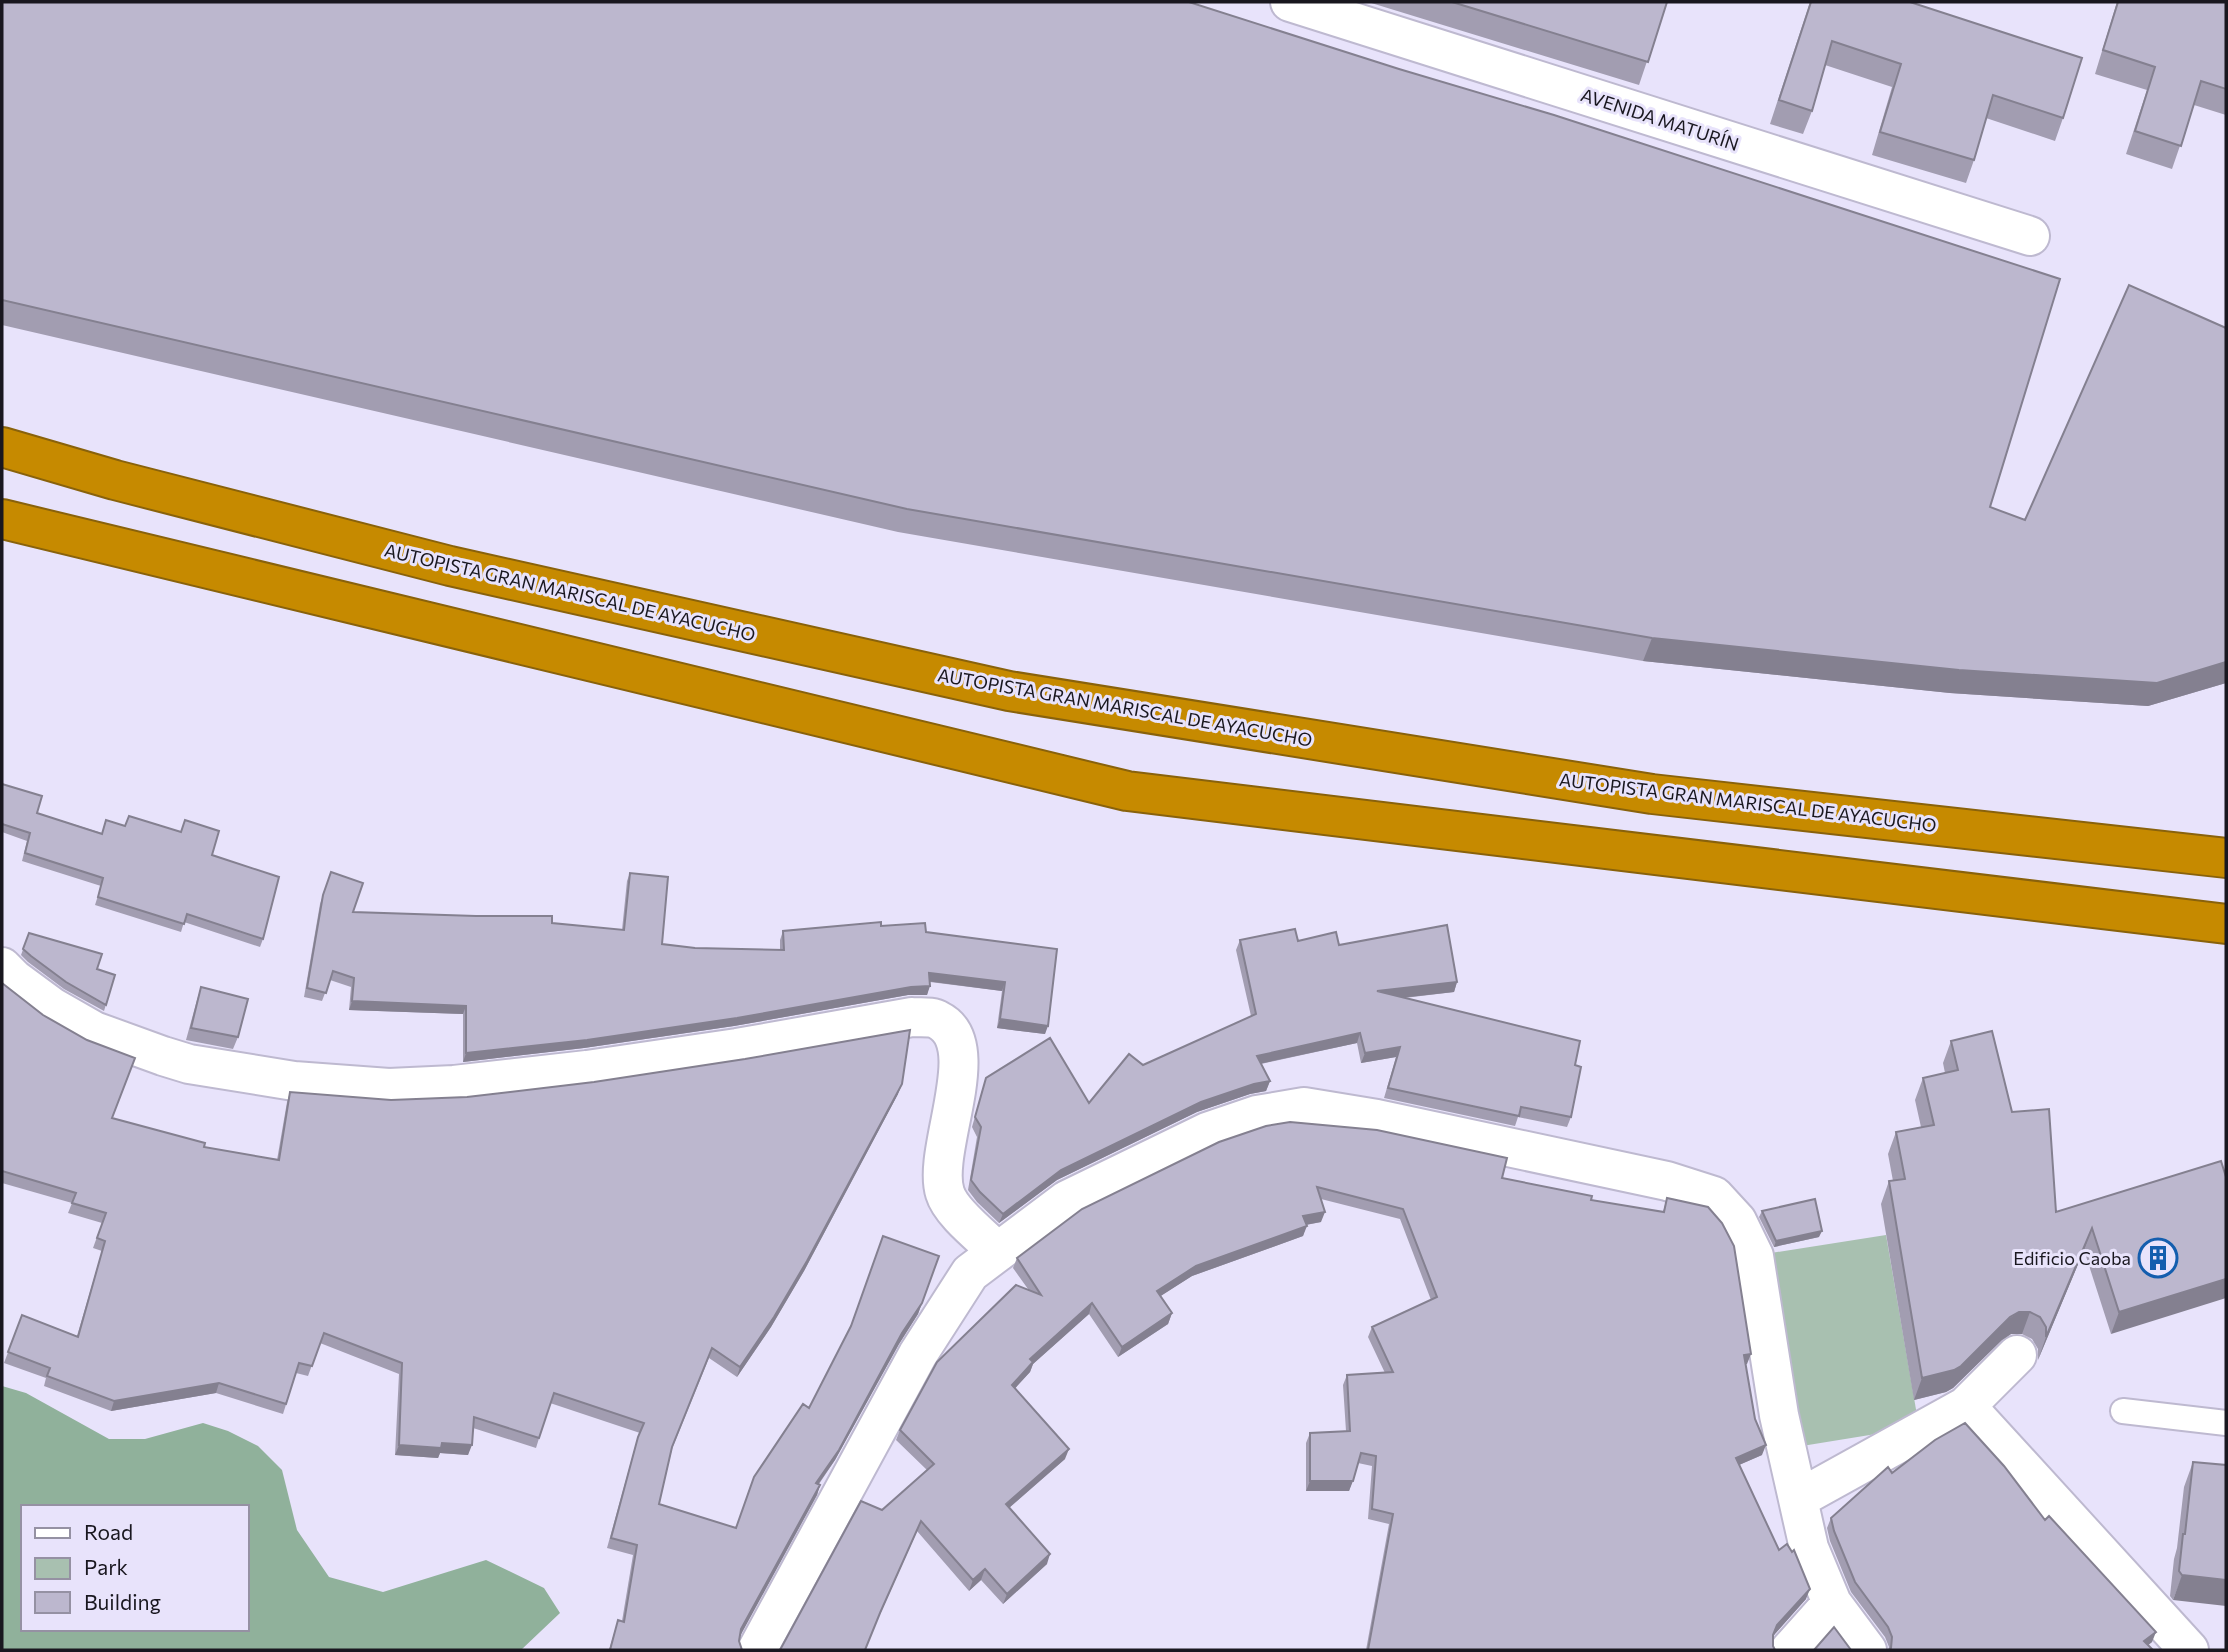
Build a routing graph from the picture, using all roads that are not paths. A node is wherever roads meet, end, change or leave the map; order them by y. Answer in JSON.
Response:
{"nodes":[{"id":1,"x":1290,"y":2,"type":"edge"},
{"id":2,"x":2030,"y":236,"type":"dead end"},
{"id":3,"x":2,"y":447,"type":"edge"},
{"id":4,"x":2,"y":519,"type":"edge"},
{"id":5,"x":2226,"y":858,"type":"edge"},
{"id":6,"x":2226,"y":924,"type":"edge"},
{"id":7,"x":2,"y":967,"type":"edge"},
{"id":8,"x":998,"y":1252,"type":"junction"},
{"id":9,"x":2017,"y":1355,"type":"dead end"},
{"id":10,"x":1966,"y":1406,"type":"junction"},
{"id":11,"x":2123,"y":1411,"type":"dead end"},
{"id":12,"x":2226,"y":1423,"type":"edge"},
{"id":13,"x":1798,"y":1499,"type":"junction"},
{"id":14,"x":1832,"y":1603,"type":"junction"},
{"id":15,"x":757,"y":1650,"type":"edge"},
{"id":16,"x":1790,"y":1650,"type":"edge"},
{"id":17,"x":1867,"y":1650,"type":"edge"},
{"id":18,"x":2189,"y":1650,"type":"edge"}],
"edges":[{"from":1,"to":2,"type":"street","name":"AVENIDA MATURÍN"},
{"from":3,"to":5,"type":"highway","name":"AUTOPISTA GRAN MARISCAL DE AYACUCHO"},
{"from":4,"to":6,"type":"highway"},
{"from":7,"to":8,"type":"street"},
{"from":8,"to":13,"type":"street"},
{"from":8,"to":15,"type":"street"},
{"from":9,"to":10,"type":"street"},
{"from":10,"to":13,"type":"street"},
{"from":10,"to":18,"type":"street"},
{"from":11,"to":12,"type":"lane"},
{"from":13,"to":14,"type":"street"},
{"from":14,"to":16,"type":"street"},
{"from":14,"to":17,"type":"street"}]}
